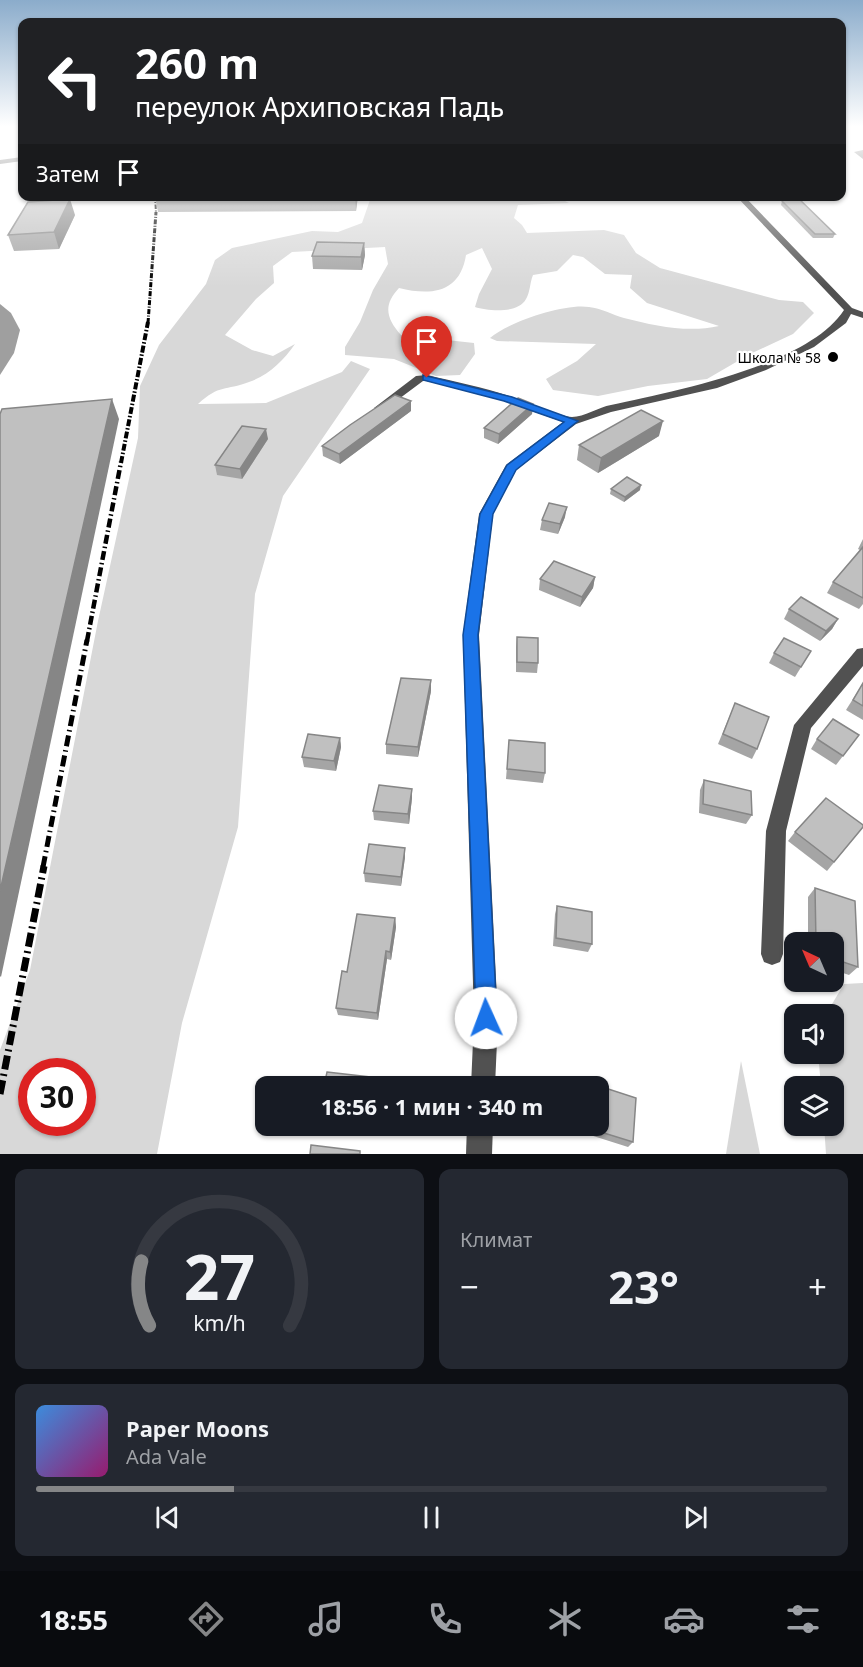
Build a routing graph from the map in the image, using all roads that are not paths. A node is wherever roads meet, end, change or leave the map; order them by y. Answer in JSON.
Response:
{"nodes":[{"id":1,"x":744,"y":201,"type":"edge"},
{"id":2,"x":856,"y":313,"type":"edge"},
{"id":3,"x":366,"y":417,"type":"edge"},
{"id":4,"x":572,"y":421,"type":"junction"},
{"id":5,"x":863,"y":654,"type":"edge"},
{"id":6,"x":772,"y":954,"type":"dead end"},
{"id":7,"x":483,"y":1076,"type":"edge"},
{"id":8,"x":480,"y":1136,"type":"edge"},
{"id":9,"x":479,"y":1154,"type":"edge"}],
"edges":[{"from":1,"to":2,"type":"street"},
{"from":2,"to":4,"type":"street"},
{"from":3,"to":4,"type":"street"},
{"from":4,"to":7,"type":"street"},
{"from":5,"to":6,"type":"street"},
{"from":8,"to":9,"type":"street"}]}
